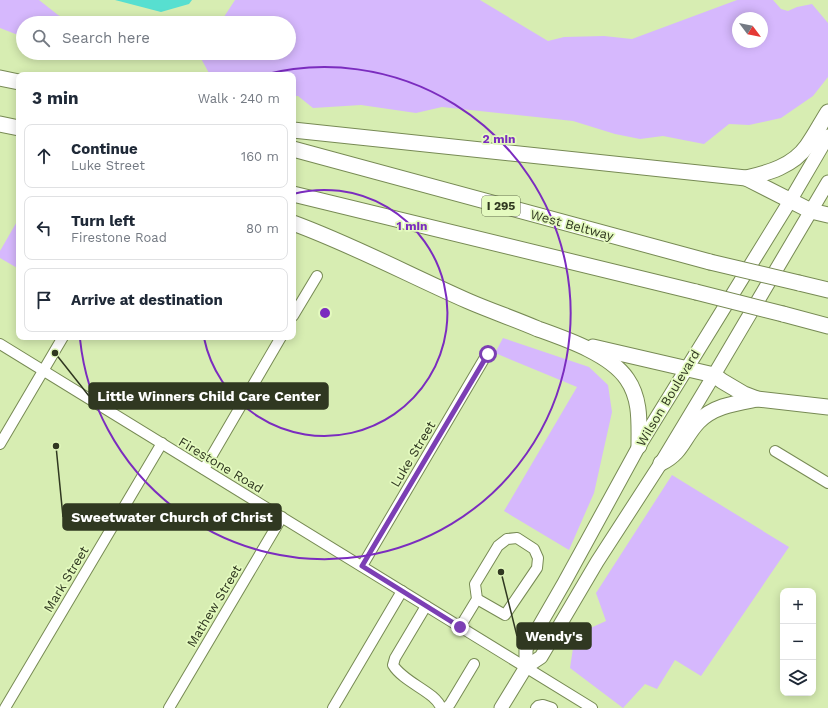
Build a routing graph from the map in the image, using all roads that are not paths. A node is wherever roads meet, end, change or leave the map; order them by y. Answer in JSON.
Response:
{"nodes":[{"id":1,"x":0,"y":78,"type":"edge"},
{"id":2,"x":16,"y":81,"type":"edge"},
{"id":3,"x":828,"y":112,"type":"edge"},
{"id":4,"x":0,"y":124,"type":"edge"},
{"id":5,"x":16,"y":127,"type":"edge"},
{"id":6,"x":296,"y":130,"type":"edge"},
{"id":7,"x":828,"y":136,"type":"edge"},
{"id":8,"x":296,"y":150,"type":"edge"},
{"id":9,"x":746,"y":178,"type":"junction"},
{"id":10,"x":828,"y":182,"type":"edge"},
{"id":11,"x":296,"y":195,"type":"edge"},
{"id":12,"x":790,"y":201,"type":"junction"},
{"id":13,"x":811,"y":211,"type":"junction"},
{"id":14,"x":828,"y":215,"type":"edge"},
{"id":15,"x":296,"y":224,"type":"edge"},
{"id":16,"x":317,"y":276,"type":"dead end"},
{"id":17,"x":828,"y":290,"type":"edge"},
{"id":18,"x":296,"y":311,"type":"edge"},
{"id":19,"x":828,"y":326,"type":"edge"},
{"id":20,"x":61,"y":340,"type":"edge"},
{"id":21,"x":279,"y":340,"type":"edge"},
{"id":22,"x":575,"y":343,"type":"junction"},
{"id":23,"x":0,"y":344,"type":"edge"},
{"id":24,"x":488,"y":354,"type":"dead end"},
{"id":25,"x":686,"y":368,"type":"junction"},
{"id":26,"x":44,"y":371,"type":"junction"},
{"id":27,"x":714,"y":375,"type":"junction"},
{"id":28,"x":758,"y":399,"type":"junction"},
{"id":29,"x":828,"y":407,"type":"edge"},
{"id":30,"x":0,"y":444,"type":"edge"},
{"id":31,"x":162,"y":444,"type":"junction"},
{"id":32,"x":639,"y":446,"type":"junction"},
{"id":33,"x":775,"y":451,"type":"dead end"},
{"id":34,"x":661,"y":462,"type":"junction"},
{"id":35,"x":204,"y":469,"type":"junction"},
{"id":36,"x":828,"y":483,"type":"edge"},
{"id":37,"x":282,"y":517,"type":"junction"},
{"id":38,"x":362,"y":566,"type":"junction"},
{"id":39,"x":402,"y":591,"type":"junction"},
{"id":40,"x":477,"y":599,"type":"junction"},
{"id":41,"x":426,"y":606,"type":"junction"},
{"id":42,"x":460,"y":627,"type":"junction"},
{"id":43,"x":474,"y":664,"type":"dead end"},
{"id":44,"x":526,"y":667,"type":"junction"},
{"id":45,"x":6,"y":708,"type":"edge"},
{"id":46,"x":169,"y":708,"type":"edge"},
{"id":47,"x":332,"y":708,"type":"edge"},
{"id":48,"x":441,"y":708,"type":"edge"},
{"id":49,"x":446,"y":708,"type":"edge"},
{"id":50,"x":501,"y":708,"type":"edge"},
{"id":51,"x":536,"y":708,"type":"edge"},
{"id":52,"x":552,"y":708,"type":"edge"},
{"id":53,"x":592,"y":708,"type":"edge"}],
"edges":[{"from":1,"to":2,"type":"highway"},
{"from":3,"to":9,"type":"highway"},
{"from":4,"to":5,"type":"highway"},
{"from":6,"to":9,"type":"highway"},
{"from":7,"to":12,"type":"main road","name":"Wilson Boulevard"},
{"from":8,"to":17,"type":"highway","name":"West Beltway","number":"I 295","bridge":true},
{"from":9,"to":12,"type":"highway"},
{"from":10,"to":13,"type":"main road","name":"Wilson Boulevard"},
{"from":11,"to":19,"type":"highway","bridge":true},
{"from":12,"to":13,"type":"highway"},
{"from":12,"to":25,"type":"main road","name":"Wilson Boulevard"},
{"from":13,"to":14,"type":"highway"},
{"from":13,"to":27,"type":"main road","name":"Wilson Boulevard"},
{"from":15,"to":22,"type":"highway"},
{"from":16,"to":18,"type":"street"},
{"from":20,"to":26,"type":"street"},
{"from":21,"to":35,"type":"street"},
{"from":22,"to":25,"type":"highway"},
{"from":22,"to":32,"type":"highway"},
{"from":23,"to":26,"type":"street","name":"Firestone Road"},
{"from":24,"to":38,"type":"street","name":"Luke Street"},
{"from":25,"to":27,"type":"highway"},
{"from":25,"to":32,"type":"main road","name":"Wilson Boulevard"},
{"from":26,"to":30,"type":"street"},
{"from":26,"to":31,"type":"street","name":"Firestone Road"},
{"from":27,"to":28,"type":"highway"},
{"from":27,"to":34,"type":"main road","name":"Wilson Boulevard"},
{"from":28,"to":29,"type":"highway"},
{"from":28,"to":34,"type":"highway"},
{"from":31,"to":35,"type":"street","name":"Firestone Road"},
{"from":31,"to":45,"type":"street","name":"Mark Street"},
{"from":32,"to":44,"type":"main road","name":"Wilson Boulevard"},
{"from":33,"to":36,"type":"street"},
{"from":34,"to":44,"type":"main road","name":"Wilson Boulevard"},
{"from":35,"to":37,"type":"street","name":"Firestone Road"},
{"from":37,"to":38,"type":"street","name":"Firestone Road"},
{"from":37,"to":46,"type":"street","name":"Mathew Street"},
{"from":38,"to":39,"type":"street","name":"Firestone Road"},
{"from":39,"to":41,"type":"street","name":"Firestone Road"},
{"from":39,"to":47,"type":"street"},
{"from":40,"to":40,"type":"street"},
{"from":40,"to":42,"type":"street"},
{"from":41,"to":42,"type":"street","name":"Firestone Road"},
{"from":41,"to":48,"type":"street"},
{"from":42,"to":44,"type":"street","name":"Firestone Road"},
{"from":43,"to":49,"type":"street"},
{"from":44,"to":50,"type":"main road","name":"Wilson Boulevard"},
{"from":44,"to":53,"type":"street","name":"Firestone Road"},
{"from":51,"to":52,"type":"street"}]}
